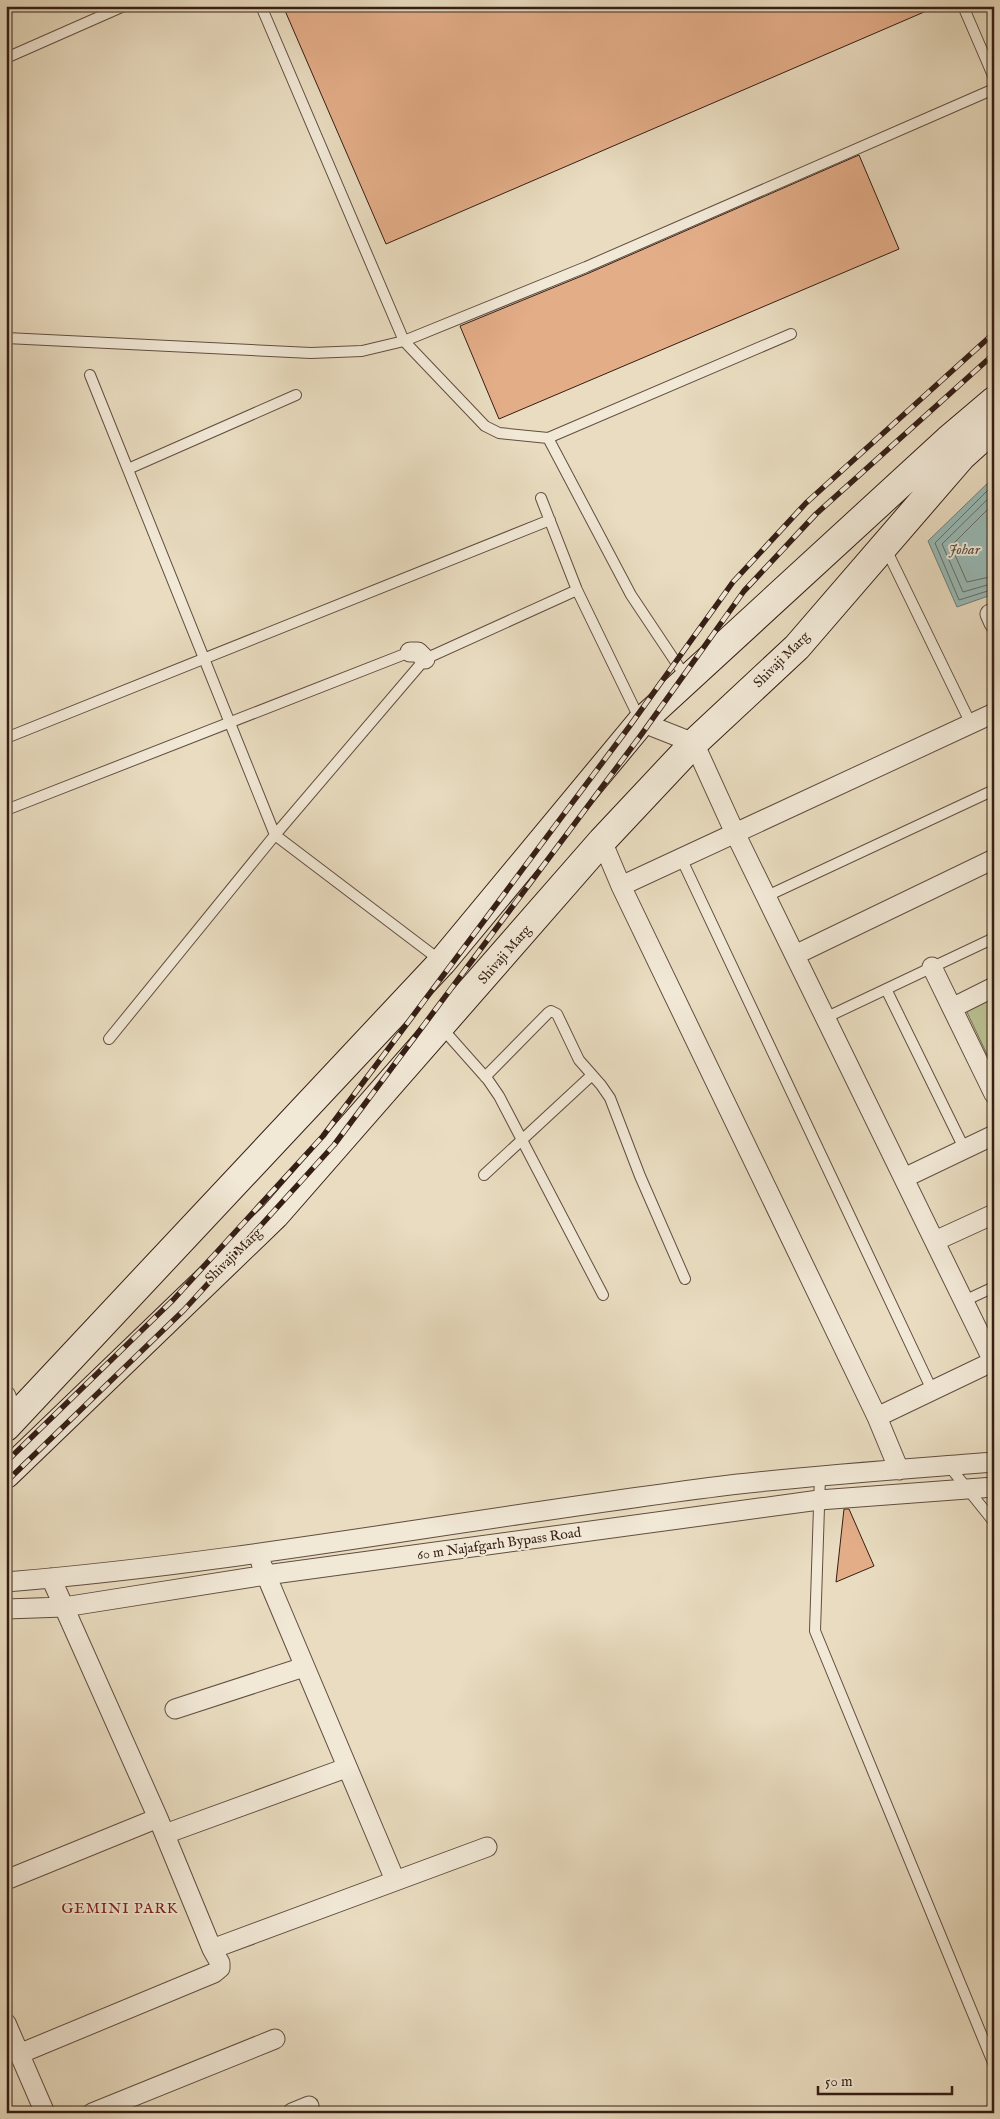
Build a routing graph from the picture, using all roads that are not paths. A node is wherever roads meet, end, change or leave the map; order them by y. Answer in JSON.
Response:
{"nodes":[{"id":1,"x":124,"y":6,"type":"edge"},
{"id":2,"x":261,"y":6,"type":"edge"},
{"id":3,"x":963,"y":6,"type":"edge"},
{"id":4,"x":6,"y":58,"type":"edge"},
{"id":5,"x":994,"y":78,"type":"edge"},
{"id":6,"x":994,"y":89,"type":"edge"},
{"id":7,"x":791,"y":334,"type":"dead end"},
{"id":8,"x":6,"y":338,"type":"edge"},
{"id":9,"x":404,"y":340,"type":"junction"},
{"id":10,"x":90,"y":375,"type":"dead end"},
{"id":11,"x":296,"y":394,"type":"dead end"},
{"id":12,"x":994,"y":401,"type":"edge"},
{"id":13,"x":994,"y":427,"type":"edge"},
{"id":14,"x":548,"y":438,"type":"junction"},
{"id":15,"x":128,"y":469,"type":"junction"},
{"id":16,"x":541,"y":498,"type":"dead end"},
{"id":17,"x":550,"y":520,"type":"junction"},
{"id":18,"x":884,"y":546,"type":"junction"},
{"id":19,"x":577,"y":590,"type":"junction"},
{"id":20,"x":418,"y":656,"type":"junction"},
{"id":21,"x":204,"y":658,"type":"junction"},
{"id":22,"x":688,"y":680,"type":"junction"},
{"id":23,"x":994,"y":713,"type":"edge"},
{"id":24,"x":229,"y":721,"type":"junction"},
{"id":25,"x":641,"y":722,"type":"junction"},
{"id":26,"x":971,"y":724,"type":"junction"},
{"id":27,"x":6,"y":738,"type":"edge"},
{"id":28,"x":694,"y":743,"type":"junction"},
{"id":29,"x":994,"y":790,"type":"edge"},
{"id":30,"x":6,"y":810,"type":"edge"},
{"id":31,"x":735,"y":833,"type":"junction"},
{"id":32,"x":275,"y":835,"type":"junction"},
{"id":33,"x":602,"y":841,"type":"junction"},
{"id":34,"x":680,"y":858,"type":"junction"},
{"id":35,"x":994,"y":859,"type":"edge"},
{"id":36,"x":621,"y":886,"type":"junction"},
{"id":37,"x":767,"y":896,"type":"junction"},
{"id":38,"x":994,"y":938,"type":"edge"},
{"id":39,"x":795,"y":955,"type":"junction"},
{"id":40,"x":442,"y":962,"type":"junction"},
{"id":41,"x":932,"y":967,"type":"junction"},
{"id":42,"x":994,"y":987,"type":"edge"},
{"id":43,"x":886,"y":989,"type":"junction"},
{"id":44,"x":952,"y":1008,"type":"junction"},
{"id":45,"x":825,"y":1018,"type":"junction"},
{"id":46,"x":440,"y":1026,"type":"junction"},
{"id":47,"x":109,"y":1039,"type":"dead end"},
{"id":48,"x":592,"y":1075,"type":"junction"},
{"id":49,"x":485,"y":1078,"type":"junction"},
{"id":50,"x":992,"y":1086,"type":"edge"},
{"id":51,"x":994,"y":1135,"type":"edge"},
{"id":52,"x":522,"y":1138,"type":"junction"},
{"id":53,"x":964,"y":1148,"type":"junction"},
{"id":54,"x":484,"y":1175,"type":"dead end"},
{"id":55,"x":904,"y":1178,"type":"junction"},
{"id":56,"x":994,"y":1214,"type":"edge"},
{"id":57,"x":935,"y":1241,"type":"junction"},
{"id":58,"x":685,"y":1279,"type":"dead end"},
{"id":59,"x":994,"y":1286,"type":"edge"},
{"id":60,"x":604,"y":1295,"type":"dead end"},
{"id":61,"x":964,"y":1301,"type":"junction"},
{"id":62,"x":994,"y":1361,"type":"edge"},
{"id":63,"x":932,"y":1390,"type":"junction"},
{"id":64,"x":9,"y":1414,"type":"edge"},
{"id":65,"x":877,"y":1416,"type":"junction"},
{"id":66,"x":994,"y":1462,"type":"edge"},
{"id":67,"x":949,"y":1466,"type":"junction"},
{"id":68,"x":899,"y":1470,"type":"junction"},
{"id":69,"x":6,"y":1474,"type":"edge"},
{"id":70,"x":820,"y":1476,"type":"junction"},
{"id":71,"x":994,"y":1487,"type":"edge"},
{"id":72,"x":968,"y":1489,"type":"junction"},
{"id":73,"x":819,"y":1500,"type":"junction"},
{"id":74,"x":994,"y":1522,"type":"edge"},
{"id":75,"x":257,"y":1553,"type":"junction"},
{"id":76,"x":266,"y":1575,"type":"junction"},
{"id":77,"x":51,"y":1578,"type":"junction"},
{"id":78,"x":6,"y":1582,"type":"edge"},
{"id":79,"x":64,"y":1607,"type":"junction"},
{"id":80,"x":6,"y":1608,"type":"edge"},
{"id":81,"x":304,"y":1667,"type":"junction"},
{"id":82,"x":175,"y":1709,"type":"dead end"},
{"id":83,"x":346,"y":1768,"type":"junction"},
{"id":84,"x":161,"y":1826,"type":"junction"},
{"id":85,"x":487,"y":1847,"type":"dead end"},
{"id":86,"x":6,"y":1880,"type":"edge"},
{"id":87,"x":395,"y":1880,"type":"junction"},
{"id":88,"x":212,"y":1949,"type":"junction"},
{"id":89,"x":6,"y":2024,"type":"edge"},
{"id":90,"x":274,"y":2040,"type":"dead end"},
{"id":91,"x":990,"y":2043,"type":"edge"},
{"id":92,"x":19,"y":2054,"type":"junction"},
{"id":93,"x":994,"y":2065,"type":"edge"},
{"id":94,"x":45,"y":2113,"type":"edge"},
{"id":95,"x":92,"y":2113,"type":"edge"}],
"edges":[{"from":1,"to":4,"type":"lane"},
{"from":2,"to":9,"type":"lane"},
{"from":3,"to":5,"type":"lane"},
{"from":6,"to":9,"type":"lane"},
{"from":7,"to":14,"type":"lane"},
{"from":8,"to":9,"type":"lane"},
{"from":9,"to":14,"type":"lane"},
{"from":10,"to":15,"type":"lane"},
{"from":11,"to":15,"type":"lane"},
{"from":12,"to":22,"type":"main road"},
{"from":13,"to":18,"type":"main road","name":"Shivaji Marg"},
{"from":14,"to":22,"type":"lane"},
{"from":15,"to":21,"type":"lane"},
{"from":16,"to":17,"type":"lane"},
{"from":17,"to":19,"type":"lane"},
{"from":17,"to":21,"type":"lane"},
{"from":18,"to":26,"type":"lane"},
{"from":18,"to":28,"type":"main road","name":"Shivaji Marg"},
{"from":19,"to":20,"type":"lane"},
{"from":19,"to":25,"type":"lane"},
{"from":20,"to":24,"type":"lane"},
{"from":20,"to":32,"type":"lane"},
{"from":21,"to":24,"type":"lane"},
{"from":21,"to":27,"type":"lane"},
{"from":22,"to":25,"type":"main road"},
{"from":23,"to":26,"type":"street"},
{"from":24,"to":30,"type":"lane"},
{"from":24,"to":32,"type":"lane"},
{"from":25,"to":28,"type":"street"},
{"from":25,"to":40,"type":"main road"},
{"from":26,"to":31,"type":"street"},
{"from":28,"to":31,"type":"street"},
{"from":28,"to":33,"type":"main road","name":"Shivaji Marg"},
{"from":29,"to":37,"type":"lane"},
{"from":31,"to":34,"type":"street"},
{"from":31,"to":37,"type":"street"},
{"from":32,"to":40,"type":"lane"},
{"from":32,"to":47,"type":"lane"},
{"from":33,"to":36,"type":"street"},
{"from":33,"to":46,"type":"main road","name":"Shivaji Marg"},
{"from":34,"to":36,"type":"street"},
{"from":34,"to":63,"type":"lane"},
{"from":35,"to":39,"type":"street"},
{"from":36,"to":65,"type":"street"},
{"from":37,"to":39,"type":"street"},
{"from":38,"to":41,"type":"lane"},
{"from":39,"to":45,"type":"street"},
{"from":40,"to":64,"type":"main road"},
{"from":41,"to":43,"type":"lane"},
{"from":41,"to":44,"type":"street"},
{"from":42,"to":44,"type":"street"},
{"from":43,"to":45,"type":"lane"},
{"from":43,"to":53,"type":"lane"},
{"from":44,"to":50,"type":"street"},
{"from":45,"to":55,"type":"street"},
{"from":46,"to":49,"type":"lane"},
{"from":46,"to":69,"type":"main road","name":"Shivaji Marg"},
{"from":48,"to":49,"type":"lane"},
{"from":48,"to":52,"type":"lane"},
{"from":48,"to":58,"type":"lane"},
{"from":49,"to":52,"type":"lane"},
{"from":51,"to":53,"type":"street"},
{"from":52,"to":54,"type":"lane"},
{"from":52,"to":60,"type":"lane"},
{"from":53,"to":55,"type":"street"},
{"from":55,"to":57,"type":"street"},
{"from":56,"to":57,"type":"street"},
{"from":57,"to":61,"type":"street"},
{"from":59,"to":61,"type":"lane"},
{"from":61,"to":62,"type":"street"},
{"from":62,"to":63,"type":"street"},
{"from":63,"to":65,"type":"street"},
{"from":65,"to":68,"type":"street"},
{"from":66,"to":67,"type":"street","name":"60 m Najafgarh Bypass Road"},
{"from":67,"to":68,"type":"street","name":"60 m Najafgarh Bypass Road"},
{"from":67,"to":72,"type":"lane"},
{"from":68,"to":70,"type":"street","name":"60 m Najafgarh Bypass Road"},
{"from":70,"to":73,"type":"lane"},
{"from":70,"to":75,"type":"street","name":"60 m Najafgarh Bypass Road"},
{"from":71,"to":72,"type":"street","name":"60 m Najafgarh Bypass Road"},
{"from":72,"to":73,"type":"street","name":"60 m Najafgarh Bypass Road"},
{"from":72,"to":74,"type":"lane"},
{"from":73,"to":76,"type":"street","name":"60 m Najafgarh Bypass Road"},
{"from":73,"to":91,"type":"lane"},
{"from":75,"to":76,"type":"street"},
{"from":75,"to":77,"type":"street","name":"60 m Najafgarh Bypass Road"},
{"from":76,"to":79,"type":"street","name":"60 m Najafgarh Bypass Road"},
{"from":76,"to":81,"type":"street"},
{"from":77,"to":78,"type":"street","name":"60 m Najafgarh Bypass Road"},
{"from":77,"to":79,"type":"street"},
{"from":79,"to":80,"type":"street","name":"60 m Najafgarh Bypass Road"},
{"from":79,"to":84,"type":"street"},
{"from":81,"to":82,"type":"street"},
{"from":81,"to":83,"type":"street"},
{"from":83,"to":84,"type":"street"},
{"from":83,"to":87,"type":"street"},
{"from":84,"to":86,"type":"street"},
{"from":84,"to":88,"type":"street"},
{"from":85,"to":87,"type":"street"},
{"from":87,"to":88,"type":"street"},
{"from":88,"to":92,"type":"street"},
{"from":89,"to":92,"type":"street"},
{"from":90,"to":95,"type":"street"},
{"from":91,"to":93,"type":"lane"},
{"from":92,"to":94,"type":"street"}]}
